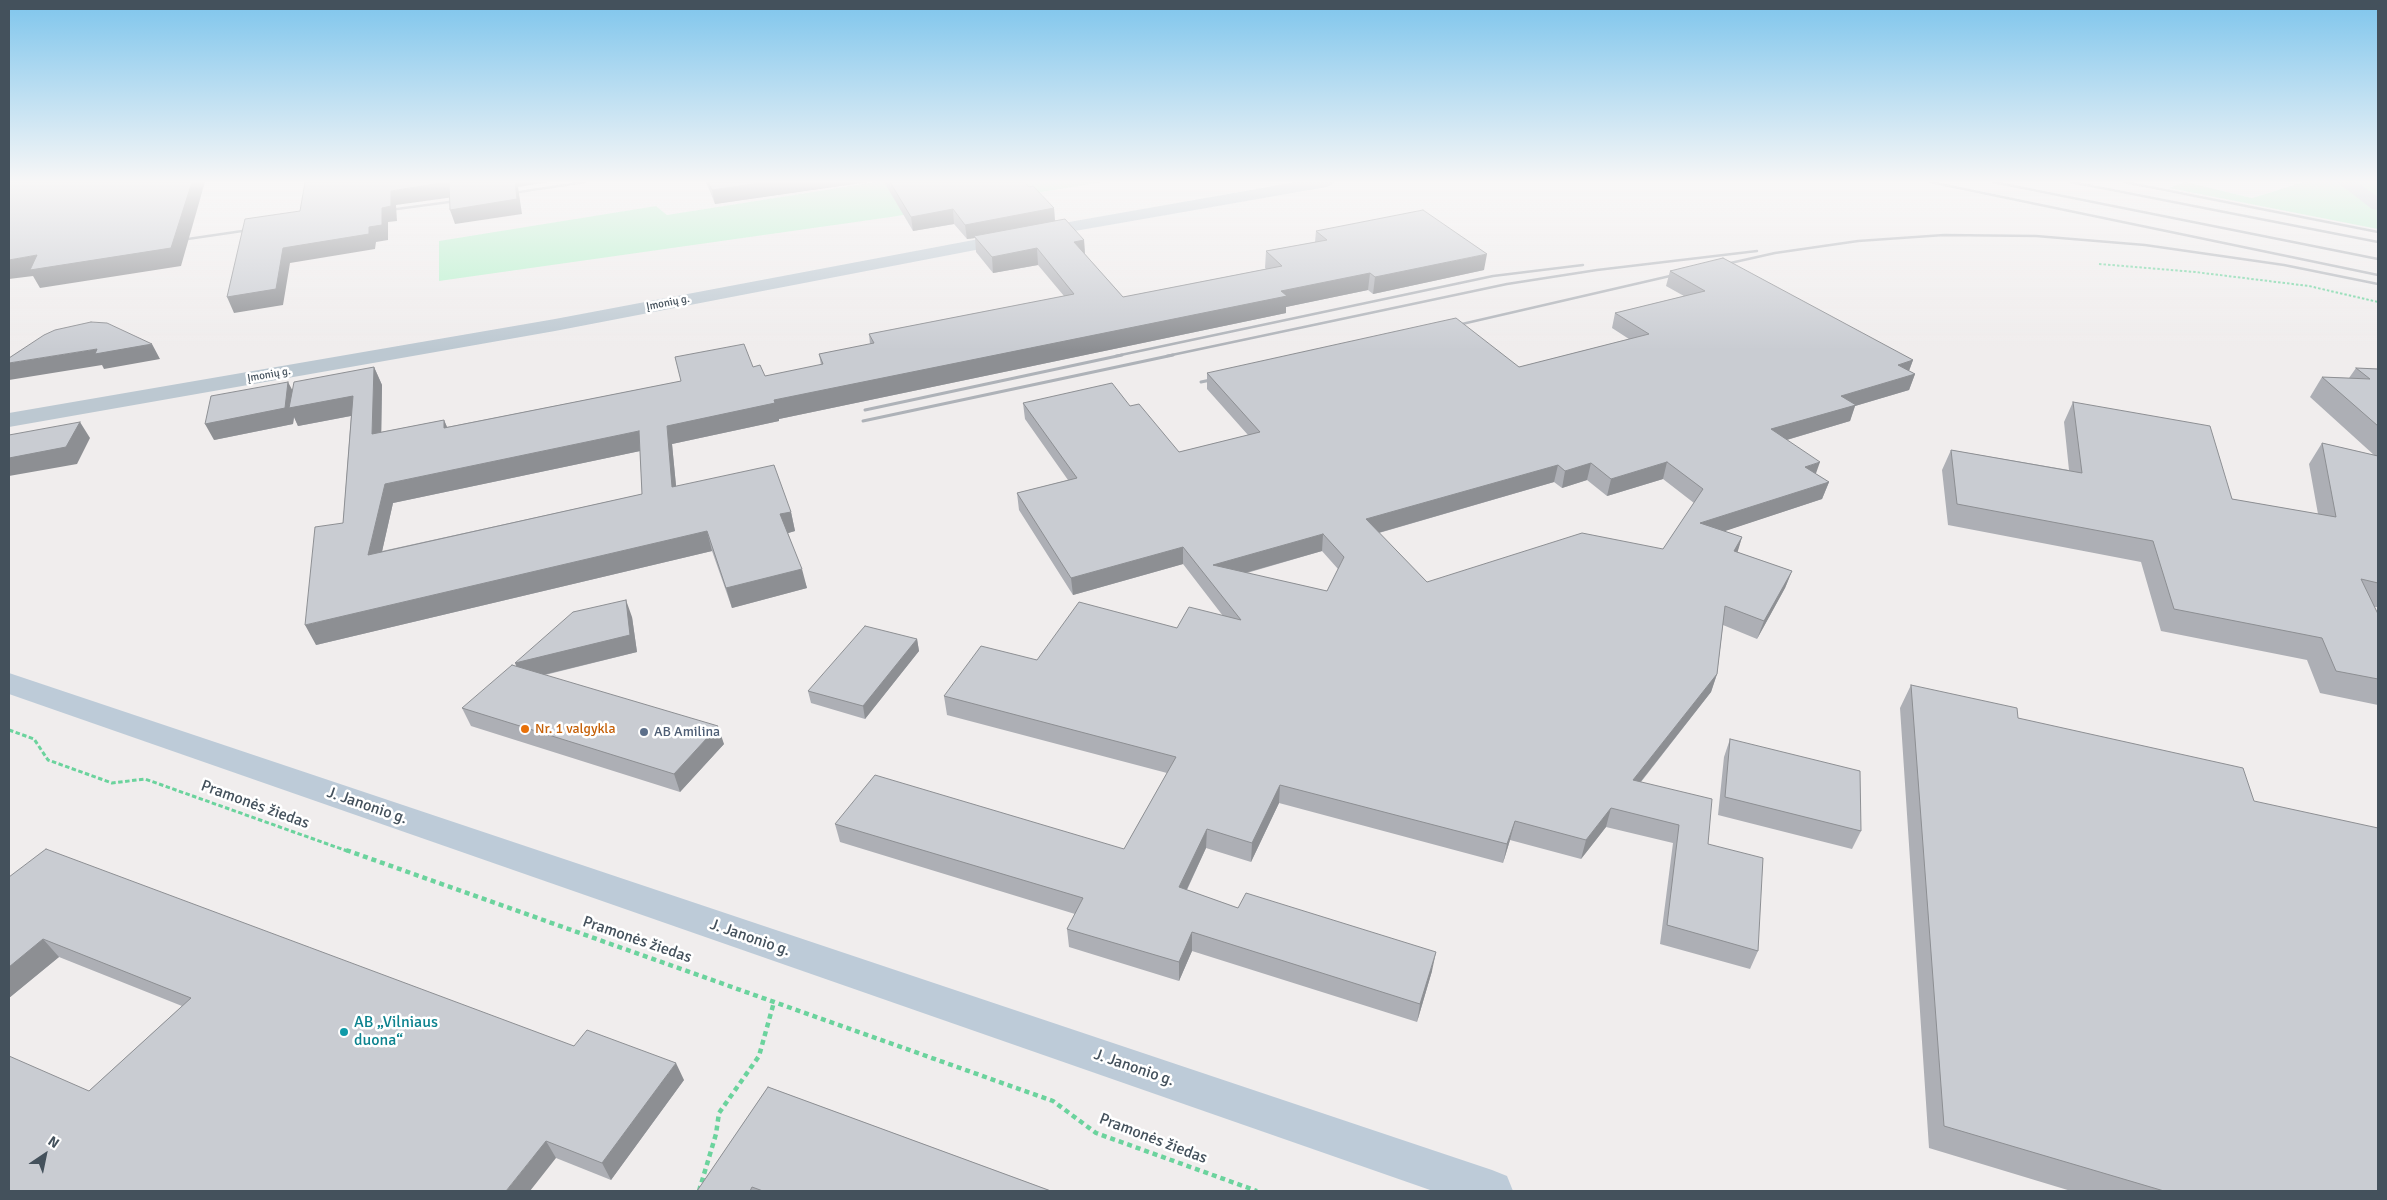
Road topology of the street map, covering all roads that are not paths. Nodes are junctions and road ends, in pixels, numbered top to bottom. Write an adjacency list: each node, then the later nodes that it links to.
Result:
1 (1013, 238): 2 (street, Įmonių g.)
2 (9, 420)
3 (9, 683): 4 (main road, J. Janonio g.)
4 (1492, 1191)

